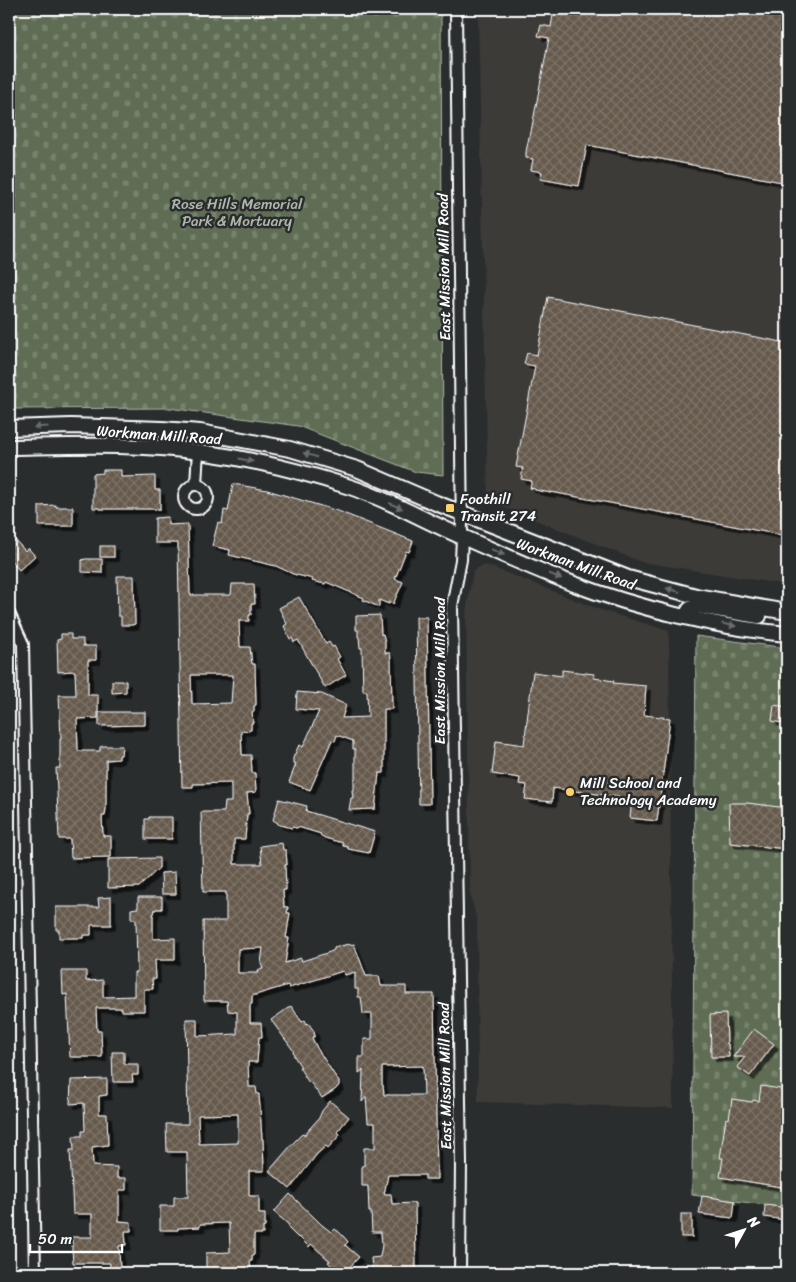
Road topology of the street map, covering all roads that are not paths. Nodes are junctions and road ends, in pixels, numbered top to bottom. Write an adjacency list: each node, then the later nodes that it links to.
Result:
1 (456, 9): 8 (street, East Mission Mill Road)
2 (9, 428): 3 (main road, Workman Mill Road, one-way to 2)
3 (200, 432): 4 (main road); 8 (main road, Workman Mill Road, one-way to 3)
4 (86, 446): 5 (main road, Workman Mill Road); 6 (main road, Workman Mill Road)
5 (9, 447)
6 (198, 452): 7 (street); 9 (main road, Workman Mill Road, one-way to 9)
7 (196, 479)
8 (462, 513): 9 (street, East Mission Mill Road); 11 (main road, Workman Mill Road, one-way to 8)
9 (462, 537): 12 (main road, Workman Mill Road, one-way to 12); 15 (street, East Mission Mill Road)
10 (9, 613): 14 (street)
11 (787, 614): 12 (main road)
12 (685, 617): 13 (main road, Workman Mill Road, one-way to 13)
13 (787, 634)
14 (35, 1273)
15 (460, 1273)

